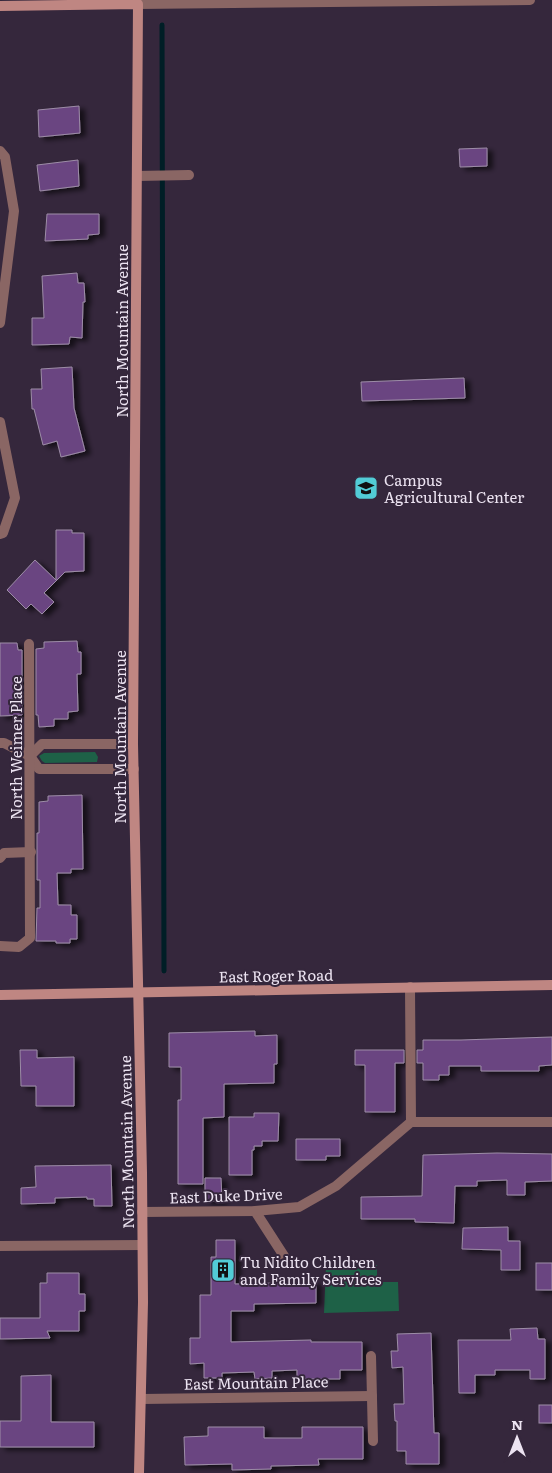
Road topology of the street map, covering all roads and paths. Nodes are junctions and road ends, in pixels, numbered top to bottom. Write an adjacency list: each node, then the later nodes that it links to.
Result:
1 (517, 0): 2 (street); 4 (street)
2 (530, 0)
3 (335, 1): 4 (street); 5 (street)
4 (426, 1)
5 (138, 2): 6 (street); 9 (street, North Mountain Avenue)
6 (0, 6)
7 (0, 151): 10 (street)
8 (189, 175): 9 (street)
9 (137, 176): 15 (street, North Mountain Avenue)
10 (0, 323)
11 (0, 422): 12 (street)
12 (0, 534)
13 (30, 644): 16 (street, North Weimer Place)
14 (0, 742): 16 (street)
15 (133, 744): 16 (street); 17 (street, North Mountain Avenue)
16 (30, 756): 17 (street); 18 (street, North Weimer Place)
17 (134, 769): 24 (street, North Mountain Avenue)
18 (31, 852): 19 (street); 20 (street, North Weimer Place)
19 (0, 858)
20 (0, 946)
21 (552, 985): 22 (street, East Roger Road)
22 (410, 987): 24 (street, East Roger Road); 25 (street)
23 (0, 994): 24 (street, East Roger Road)
24 (138, 994): 28 (street, North Mountain Avenue)
25 (411, 1122): 26 (street); 27 (street, East Duke Drive)
26 (552, 1122)
27 (254, 1211): 28 (street, East Duke Drive); 31 (street)
28 (142, 1212): 29 (street, North Mountain Avenue)
29 (142, 1245): 30 (street); 34 (street, North Mountain Avenue)
30 (0, 1246)
31 (284, 1256)
32 (371, 1356): 33 (street)
33 (372, 1396): 34 (street, East Mountain Place); 35 (street)
34 (142, 1399): 36 (street, North Mountain Avenue)
35 (373, 1442)
36 (139, 1473)

